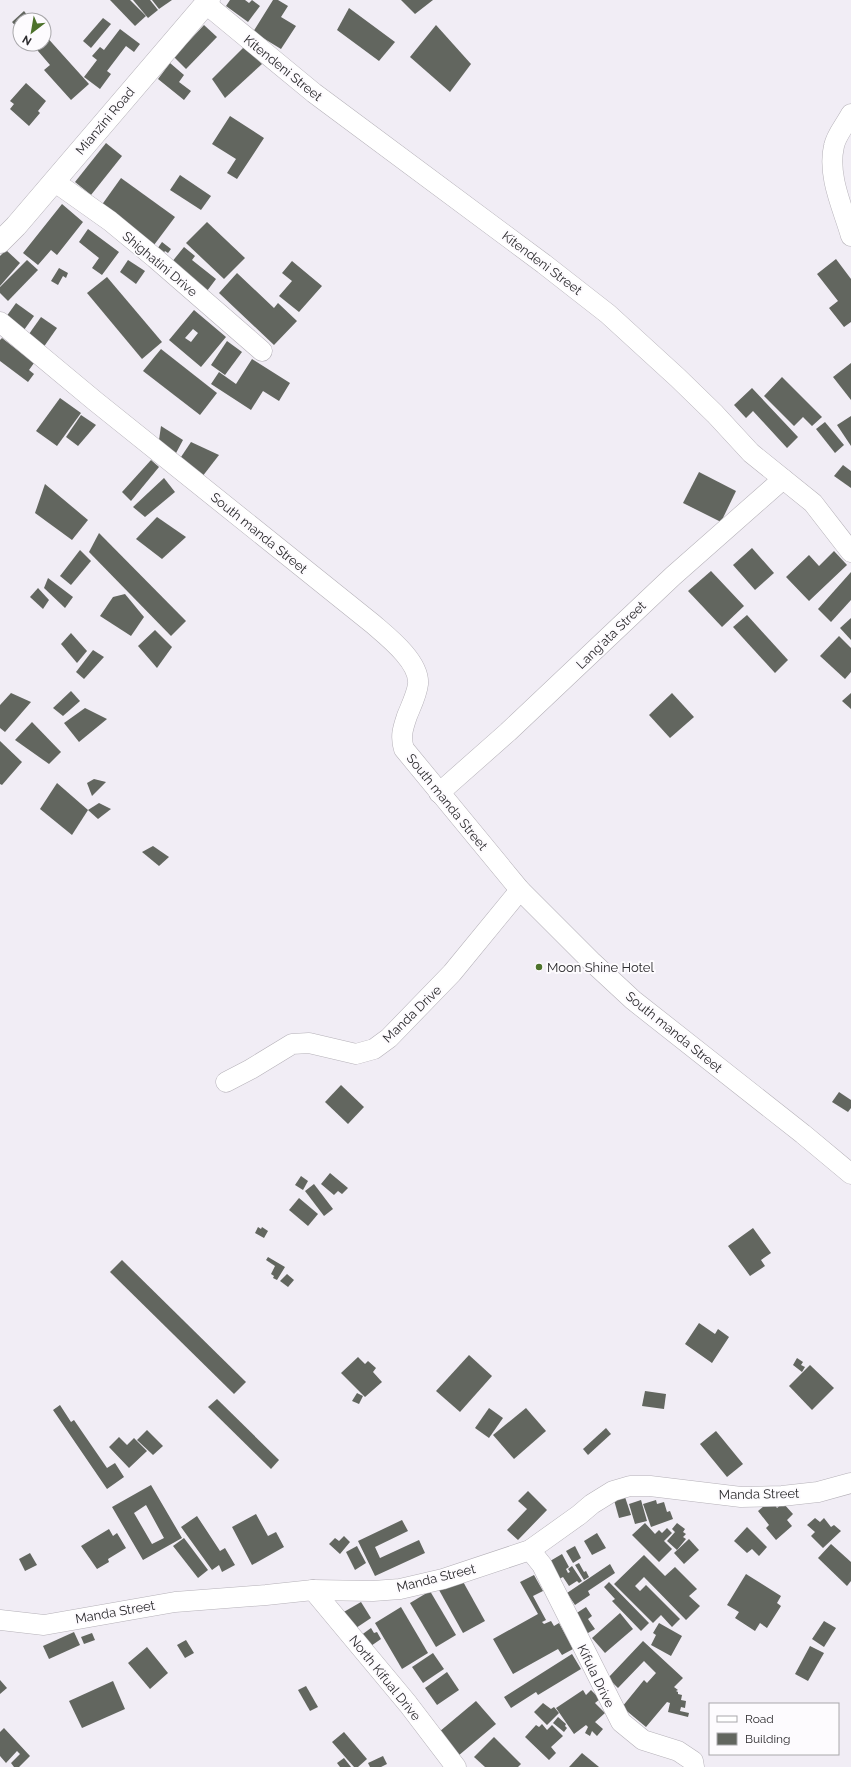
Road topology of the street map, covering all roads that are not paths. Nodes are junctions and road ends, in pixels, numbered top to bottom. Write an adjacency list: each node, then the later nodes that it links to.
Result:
1 (207, 2): 3 (street, Mianzini Road); 8 (street, Kitendeni Street)
2 (851, 114): 4 (street)
3 (55, 182): 5 (street, Mianzini Road); 7 (street, Shighatini Drive)
4 (851, 236)
5 (0, 242)
6 (0, 322): 10 (street, South manda Street)
7 (262, 351)
8 (784, 479): 9 (street, Kitendeni Street); 10 (street, Lang'ata Street)
9 (851, 552)
10 (439, 793): 11 (street, South manda Street)
11 (520, 890): 12 (street, Manda Drive); 13 (street, South manda Street)
12 (226, 1082)
13 (851, 1174)
14 (851, 1483): 15 (street, Manda Street)
15 (530, 1550): 16 (street, Manda Street); 19 (street, Kifula Drive)
16 (313, 1590): 17 (street, Manda Street); 18 (street, North Kifual Drive)
17 (0, 1620)
18 (456, 1767)
19 (694, 1767)

